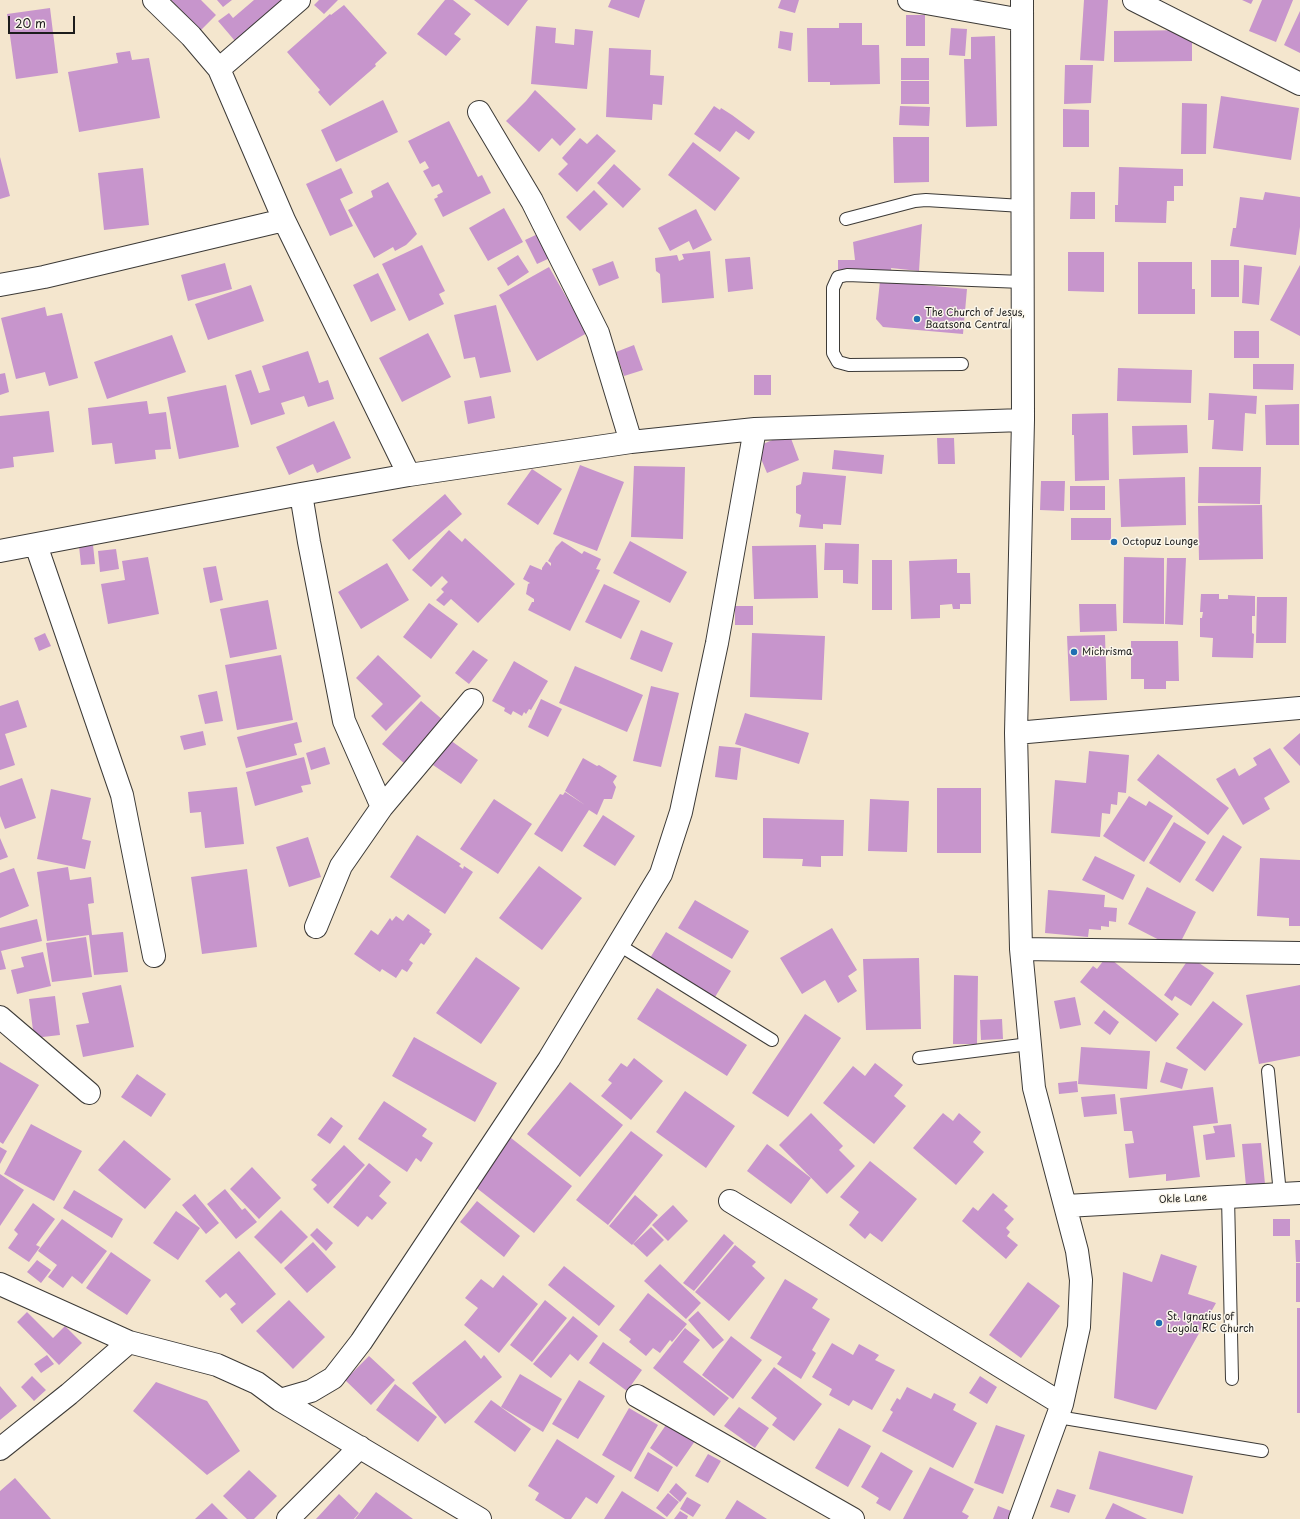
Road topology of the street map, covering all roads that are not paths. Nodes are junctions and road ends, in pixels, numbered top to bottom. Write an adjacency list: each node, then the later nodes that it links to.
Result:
1 (154, 0): 6 (street)
2 (298, 0): 6 (street)
3 (909, 0): 5 (street)
4 (1134, 0): 7 (street)
5 (1022, 10): 9 (street)
6 (219, 69): 11 (street)
7 (1300, 84)
8 (479, 112): 17 (street)
9 (1022, 206): 10 (lane); 12 (street)
10 (846, 219)
11 (284, 220): 13 (street); 18 (street)
12 (1022, 282): 14 (lane); 15 (street)
13 (0, 285)
14 (962, 364)
15 (1023, 420): 16 (street); 24 (street)
16 (755, 429): 17 (street); 27 (street)
17 (631, 442): 18 (street)
18 (409, 475): 19 (street)
19 (301, 494): 20 (street); 25 (street)
20 (36, 545): 21 (street); 30 (street)
21 (0, 550)
22 (472, 700): 25 (street)
23 (1300, 708): 24 (street)
24 (1016, 733): 28 (street)
25 (382, 807): 26 (street)
26 (316, 927)
27 (619, 945): 32 (lane); 45 (street)
28 (1021, 949): 29 (street); 33 (street)
29 (1300, 953)
30 (154, 956)
31 (0, 1017): 36 (street)
32 (772, 1040)
33 (1029, 1044): 34 (lane); 40 (street)
34 (919, 1058)
35 (1268, 1070): 37 (lane)
36 (89, 1093)
37 (1290, 1193): 38 (street, Okle Lane)
38 (1228, 1197): 40 (street, Okle Lane); 43 (lane)
39 (730, 1200): 46 (street)
40 (1066, 1206): 46 (street)
41 (0, 1284): 42 (street)
42 (129, 1342): 45 (street); 48 (street)
43 (1232, 1379)
44 (637, 1396): 52 (street)
45 (280, 1400): 47 (street)
46 (1060, 1410): 49 (lane); 53 (street)
47 (360, 1447): 50 (street); 51 (street)
48 (0, 1449)
49 (1262, 1451)
50 (288, 1519)
51 (480, 1519)
52 (853, 1519)
53 (1020, 1519)

